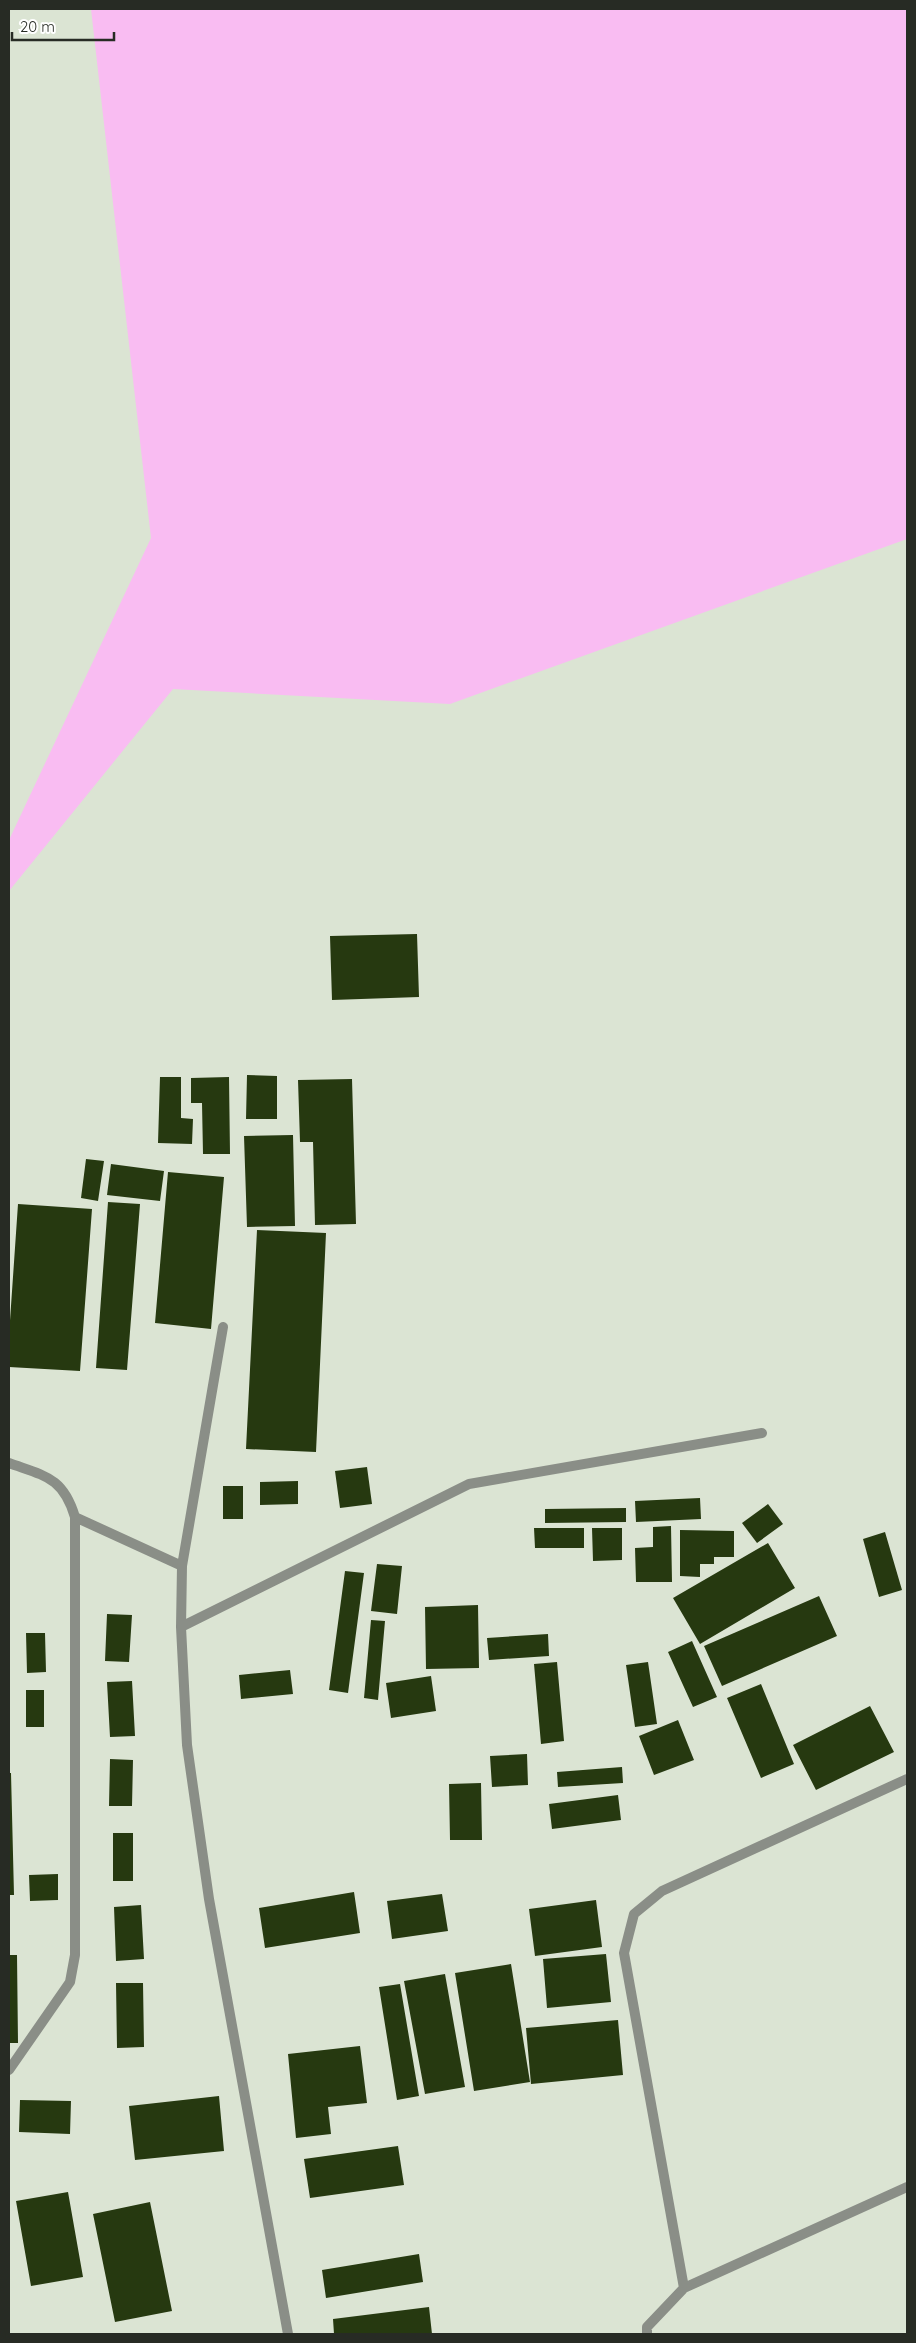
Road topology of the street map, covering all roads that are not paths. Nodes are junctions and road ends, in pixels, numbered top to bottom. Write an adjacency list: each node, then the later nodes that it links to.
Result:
1 (223, 1328): 5 (street)
2 (762, 1433): 6 (street)
3 (9, 1463): 4 (street)
4 (75, 1517): 5 (street); 8 (street)
5 (182, 1566): 6 (street)
6 (181, 1627): 11 (street)
7 (907, 1779): 10 (street)
8 (9, 2070)
9 (907, 2187): 10 (street)
10 (684, 2288): 12 (street)
11 (288, 2334)
12 (647, 2334)

